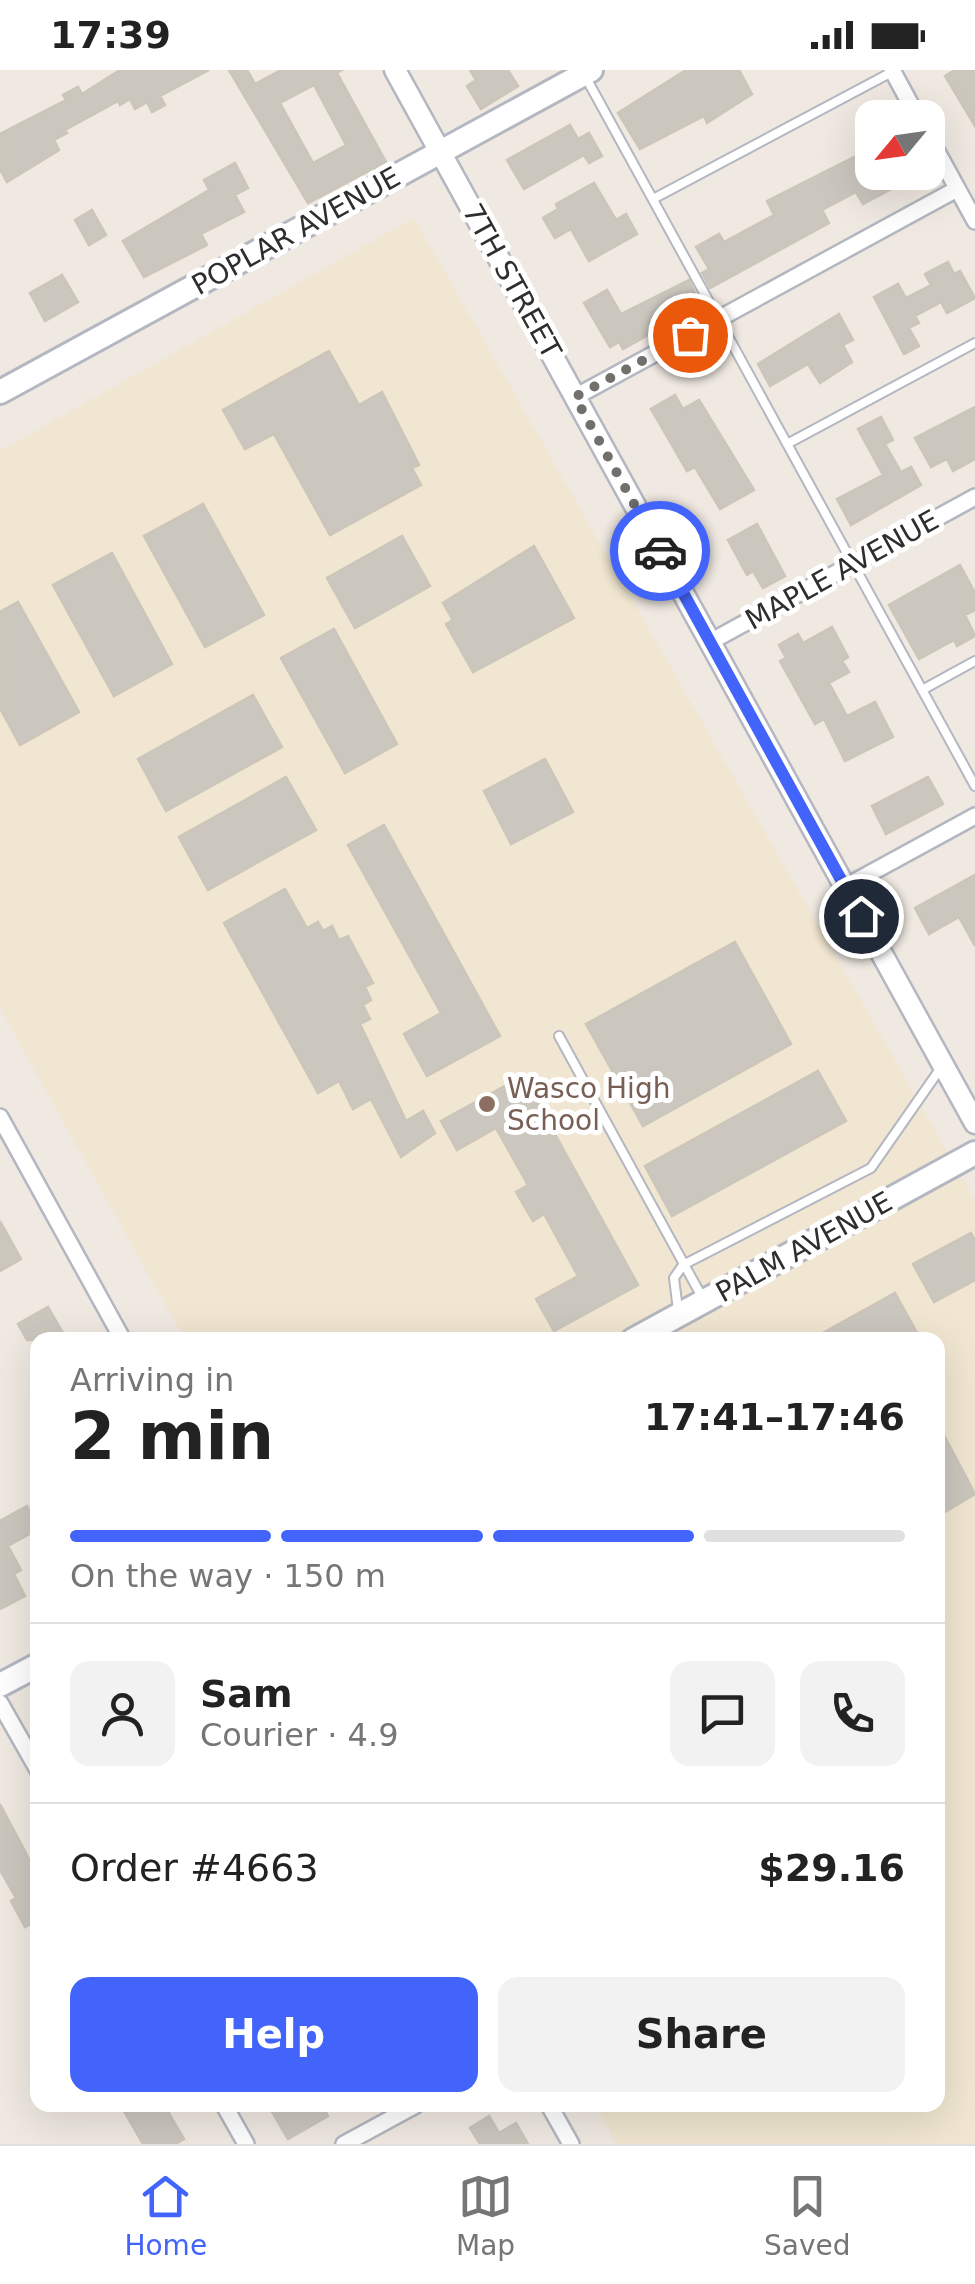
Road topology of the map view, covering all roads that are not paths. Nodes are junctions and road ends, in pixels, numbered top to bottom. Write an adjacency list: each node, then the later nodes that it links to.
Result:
1 (395, 70): 5 (street, 7TH STREET)
2 (586, 71): 5 (main road, POPLAR AVENUE); 8 (lane)
3 (892, 71): 4 (street); 8 (lane)
4 (908, 100)
5 (440, 152): 12 (main road, POPLAR AVENUE); 13 (street, 7TH STREET)
6 (945, 167): 7 (street)
7 (957, 189): 9 (street); 10 (street)
8 (653, 199): 10 (lane)
9 (975, 221)
10 (718, 319): 13 (street); 14 (lane)
11 (975, 343): 14 (lane)
12 (0, 392)
13 (575, 397): 17 (street, 7TH STREET)
14 (786, 444): 16 (lane)
15 (975, 497): 16 (street, MAPLE AVENUE)
16 (852, 564): 17 (street, MAPLE AVENUE); 19 (lane)
17 (710, 642): 22 (street, 7TH STREET)
18 (975, 661): 19 (lane)
19 (922, 690): 20 (lane)
20 (975, 786)
21 (975, 816): 22 (street)
22 (844, 886): 24 (street, 7TH STREET)
23 (559, 1036): 28 (lane)
24 (943, 1065): 26 (street, 7TH STREET); 28 (lane)
25 (0, 1117): 31 (street)
26 (975, 1123)
27 (975, 1154): 29 (main road, PALM AVENUE)
28 (684, 1265): 29 (lane); 30 (lane)
29 (704, 1301): 30 (main road, PALM AVENUE)
30 (679, 1315): 32 (main road, PALM AVENUE)
31 (118, 1332)
32 (648, 1332)
33 (30, 1669): 34 (main road)
34 (0, 1685)
35 (0, 1703): 36 (street)
36 (30, 1756)
37 (228, 2112): 40 (street)
38 (403, 2112): 41 (street)
39 (553, 2112): 42 (street)
40 (246, 2144)
41 (344, 2144)
42 (570, 2144)

